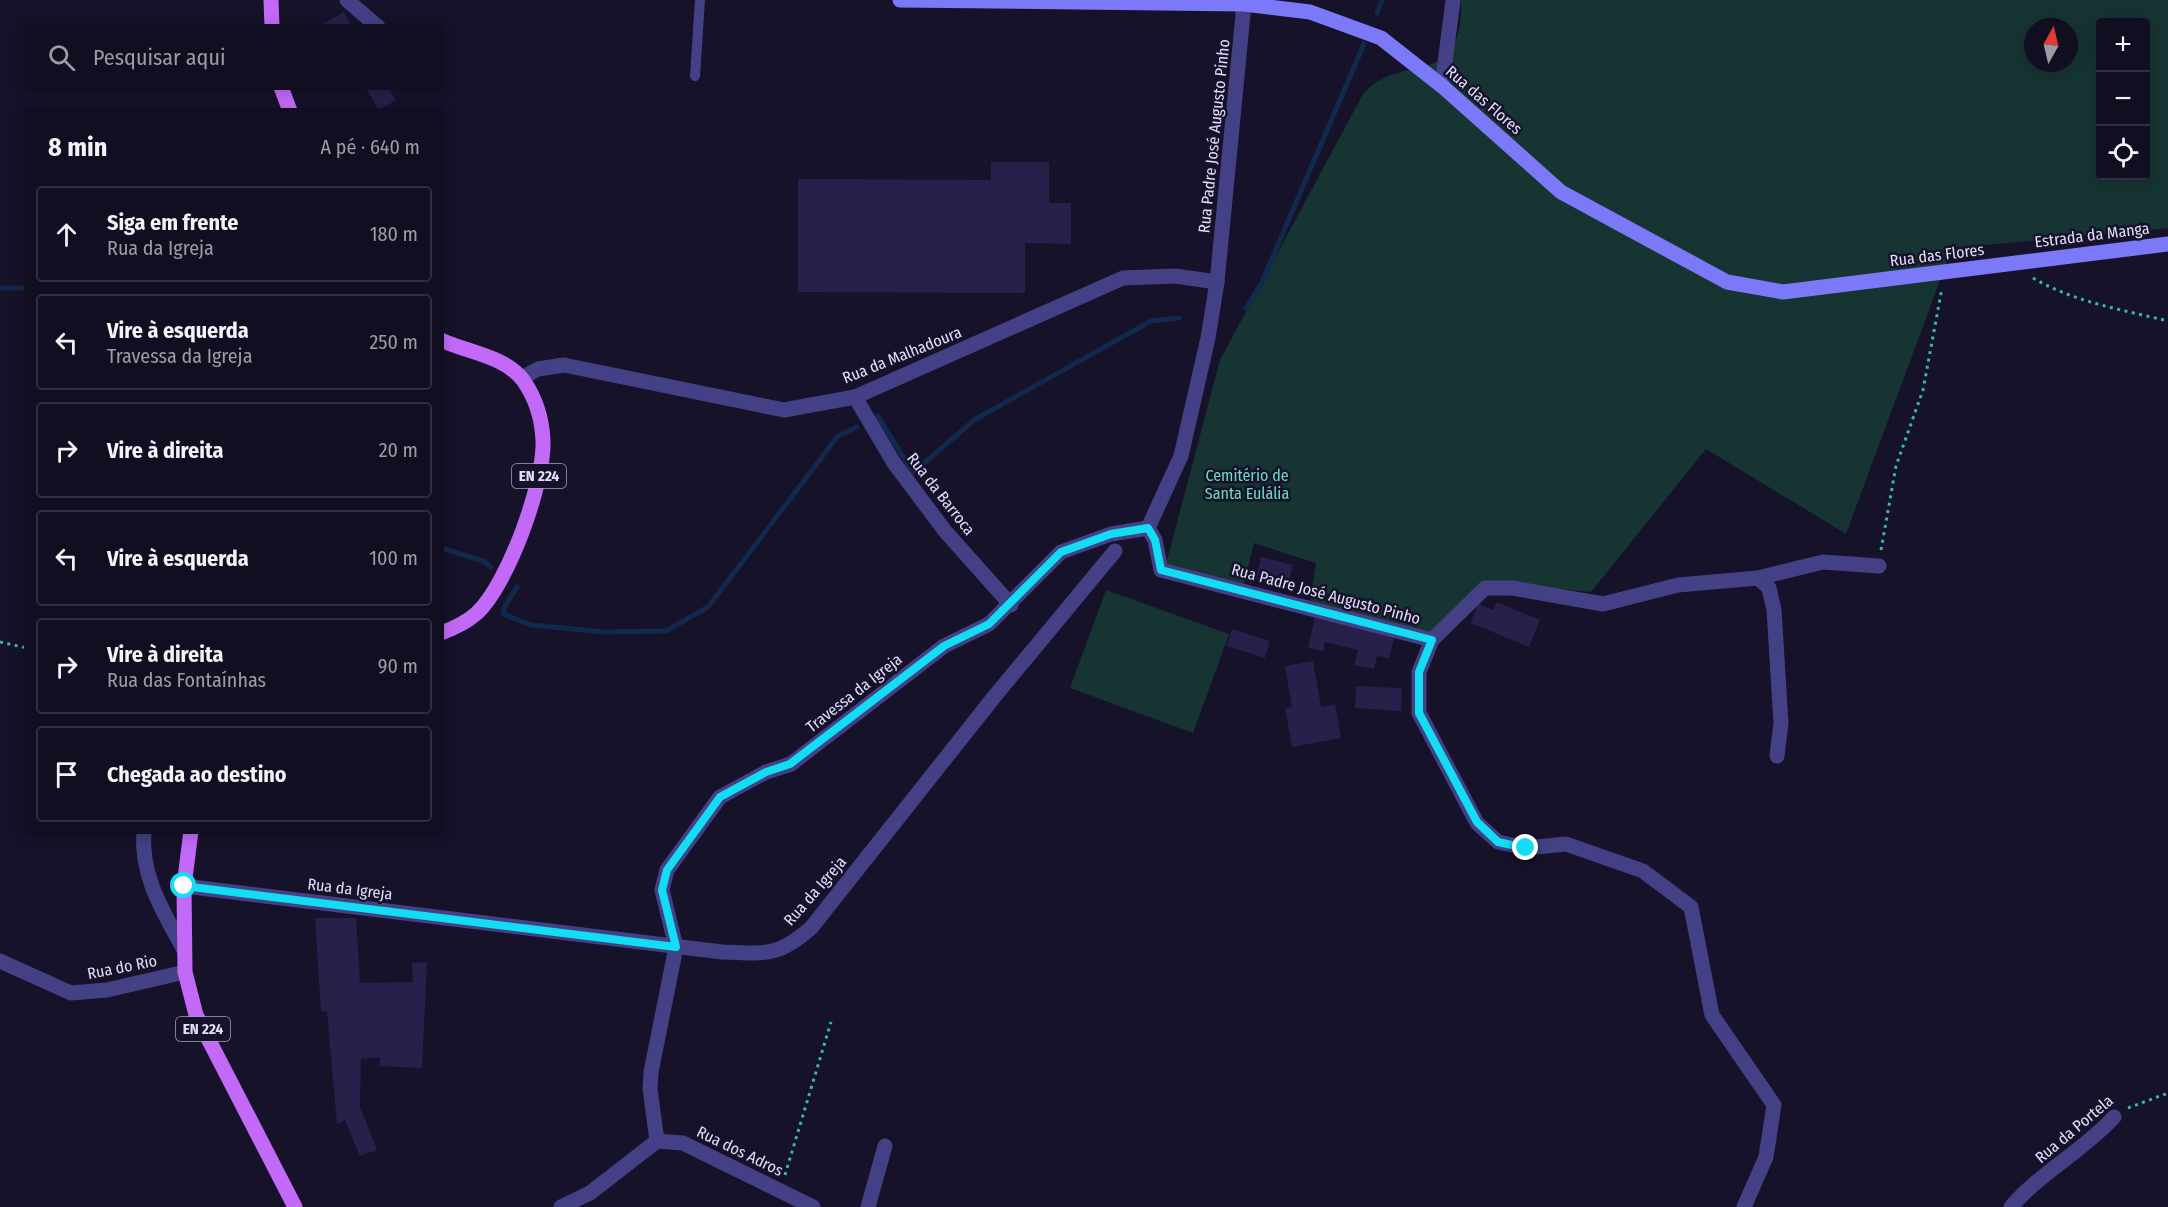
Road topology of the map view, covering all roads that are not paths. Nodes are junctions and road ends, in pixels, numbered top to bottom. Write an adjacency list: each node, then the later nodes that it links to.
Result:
1 (271, 0): 7 (main road)
2 (347, 0): 8 (street)
3 (700, 0): 9 (lane)
4 (900, 0): 6 (street, Rua das Flores)
5 (1453, 0): 10 (street)
6 (1244, 4): 10 (street, Rua das Flores); 15 (street, Rua Padre José Augusto Pinho)
7 (272, 24)
8 (375, 24)
9 (695, 76)
10 (1442, 86): 14 (street, Rua das Flores)
11 (282, 90): 12 (main road)
12 (289, 108)
13 (2168, 243): 14 (street, Estrada da Manga)
14 (2021, 262)
15 (1217, 282): 18 (street, Rua da Malhadoura); 19 (street, Rua Padre José Augusto Pinho)
16 (444, 341): 17 (main road, EN 224)
17 (522, 378): 18 (street, Rua da Malhadoura); 24 (main road, EN 224)
18 (855, 397): 23 (street, Rua da Barroca)
19 (1148, 528): 23 (street, Travessa da Igreja); 25 (street, Rua Padre José Augusto Pinho)
20 (1114, 551): 30 (street, Rua da Igreja)
21 (1879, 566): 22 (street, Rua Padre José Augusto Pinho)
22 (1758, 578): 25 (street, Rua Padre José Augusto Pinho); 26 (street)
23 (1011, 605): 30 (street, Travessa da Igreja)
24 (444, 631)
25 (1432, 640): 41 (street)
26 (1777, 756)
27 (144, 834): 31 (street)
28 (191, 834): 29 (main road, EN 224)
29 (184, 886): 30 (street, Rua da Igreja); 31 (main road, EN 224)
30 (676, 947): 35 (street)
31 (184, 950): 33 (main road, EN 224)
32 (0, 961): 33 (street, Rua do Rio)
33 (185, 972): 37 (main road, EN 224)
34 (2114, 1117): 42 (street, Rua da Portela)
35 (657, 1141): 38 (street); 39 (street, Rua dos Adros)
36 (885, 1146): 40 (street)
37 (295, 1207)
38 (561, 1207)
39 (813, 1207)
40 (868, 1207)
41 (1744, 1207)
42 (2011, 1207)

